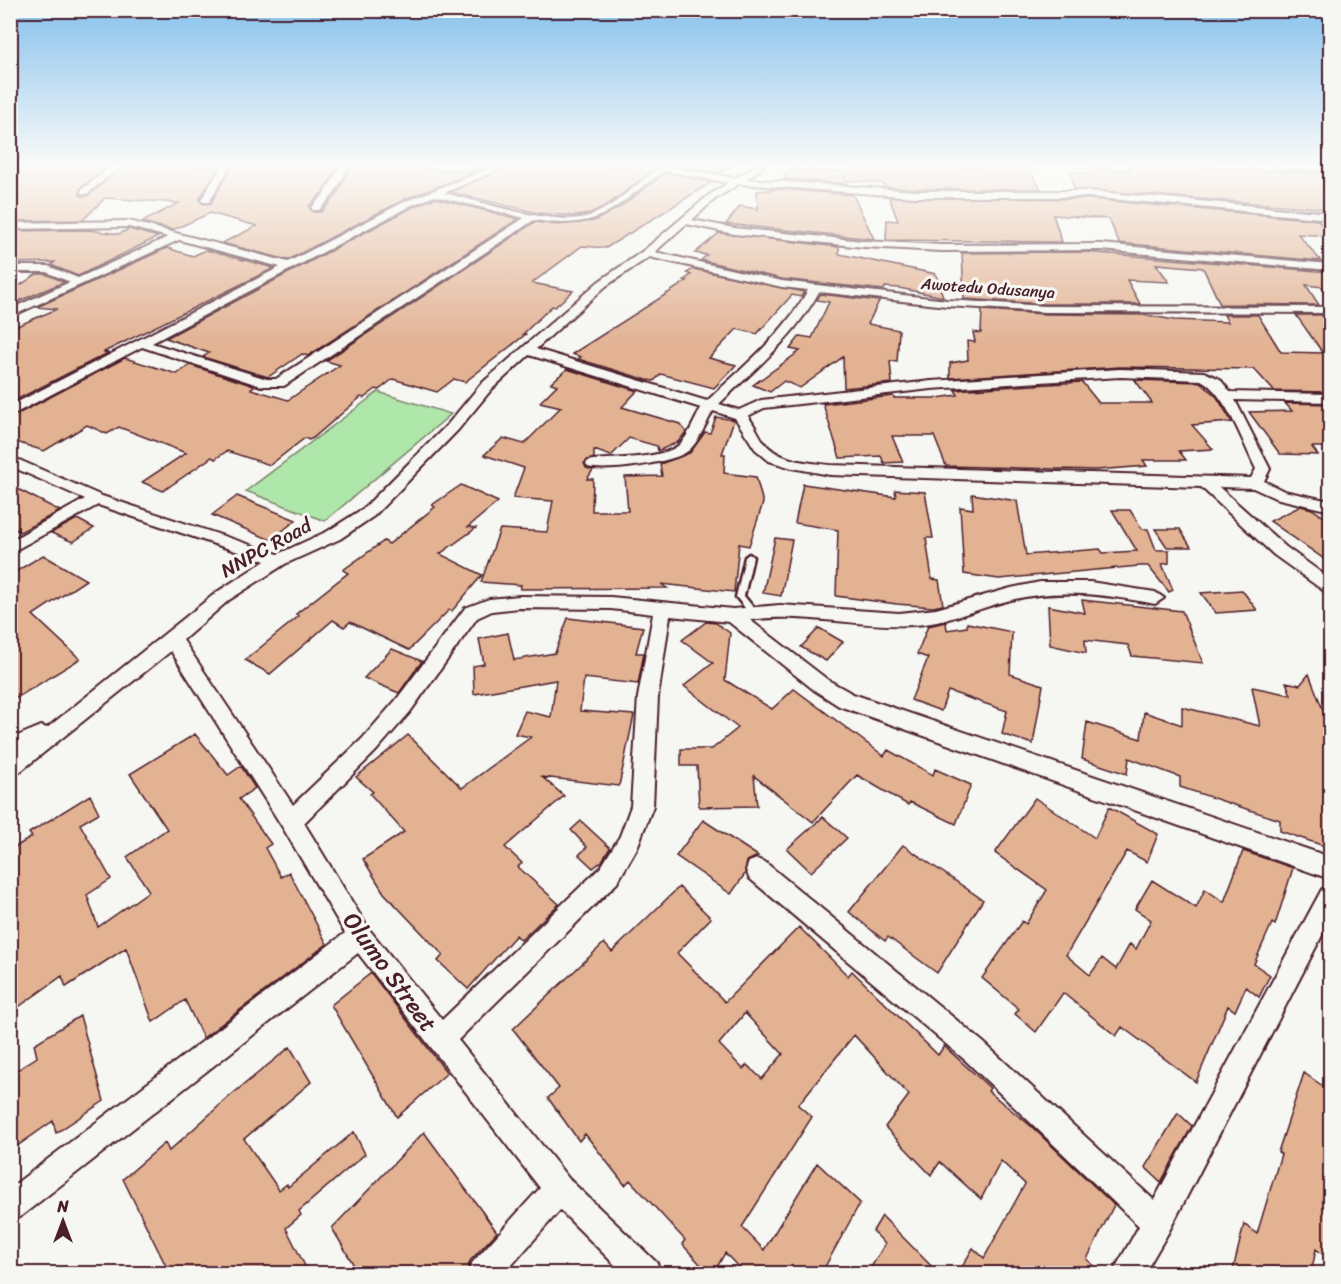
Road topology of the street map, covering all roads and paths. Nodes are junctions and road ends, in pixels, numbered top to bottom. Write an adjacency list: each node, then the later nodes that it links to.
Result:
1 (136, 226): 6 (street)
2 (364, 226): 8 (street)
3 (518, 226): 15 (street)
4 (678, 226): 7 (street, NNPC Road)
5 (709, 226): 9 (street)
6 (177, 237): 8 (street); 11 (street)
7 (647, 253): 12 (street, Awotedu Odusanya); 16 (street, NNPC Road)
8 (286, 266): 15 (street)
9 (1330, 267)
10 (10, 268): 11 (street)
11 (80, 283): 14 (street)
12 (815, 288): 13 (street, Awotedu Odusanya); 19 (street)
13 (1330, 310)
14 (10, 314)
15 (141, 342): 20 (street)
16 (529, 351): 19 (street); 30 (street, NNPC Road)
17 (1226, 396): 18 (street); 21 (street); 25 (street)
18 (1330, 399)
19 (709, 405): 21 (street); 23 (street)
20 (10, 412)
21 (740, 415): 24 (street)
22 (10, 460): 26 (street)
23 (594, 464)
24 (1205, 482): 25 (street); 31 (street)
25 (1256, 483): 27 (street)
26 (97, 499): 28 (street); 30 (street)
27 (1330, 506)
28 (10, 548)
29 (749, 557): 34 (lane)
30 (279, 560): 36 (street, NNPC Road)
31 (1330, 587)
32 (1155, 598): 34 (street)
33 (662, 610): 35 (street); 40 (street); 45 (street)
34 (753, 612): 35 (street)
35 (733, 616): 41 (street)
36 (173, 639): 37 (street, NNPC Road); 40 (street, Olumo Street)
37 (75, 716): 38 (street); 39 (street, NNPC Road)
38 (10, 749)
39 (10, 768)
40 (291, 821): 44 (street, Olumo Street)
41 (1330, 868)
42 (757, 870): 48 (street)
43 (1330, 897): 48 (street)
44 (360, 936): 45 (street, Olumo Street); 47 (street)
45 (440, 1040): 46 (street, Olumo Street)
46 (560, 1189): 49 (street, Olumo Street); 50 (street)
47 (10, 1207)
48 (1158, 1223): 51 (street)
49 (644, 1272)
50 (483, 1274)
51 (1127, 1274)

